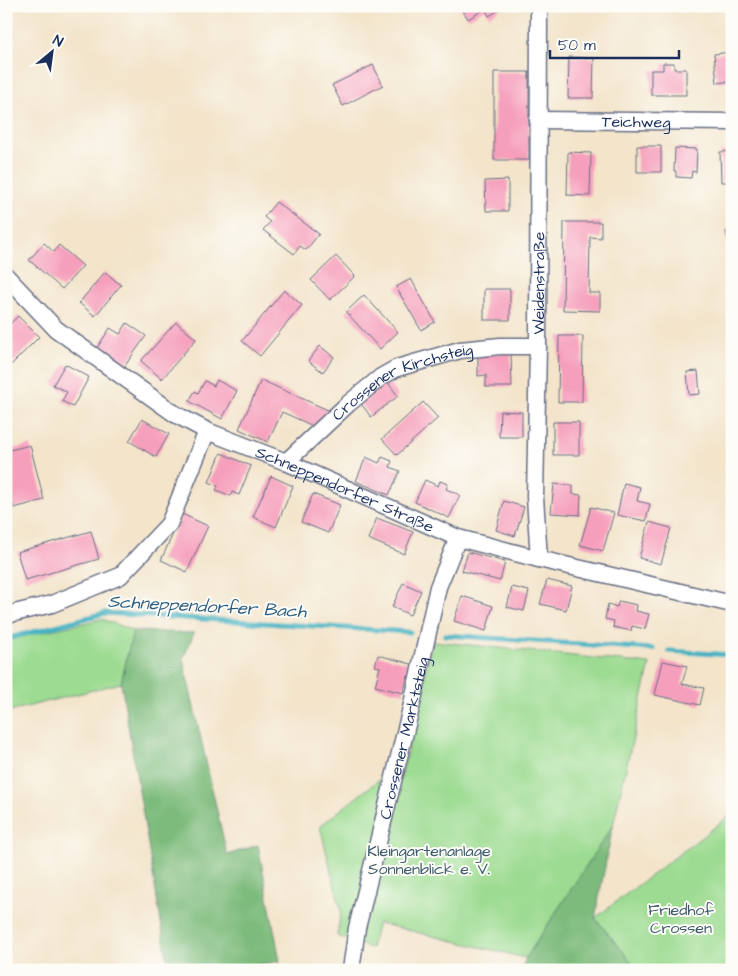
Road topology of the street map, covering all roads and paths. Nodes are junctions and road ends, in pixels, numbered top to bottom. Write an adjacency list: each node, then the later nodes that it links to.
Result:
1 (540, 6): 2 (street, Weidenstraße)
2 (538, 120): 3 (street, Teichweg); 5 (street, Weidenstraße)
3 (732, 122)
4 (6, 276): 6 (street, Schneppendorfer Straße)
5 (538, 346): 7 (street, Crossener Kirchsteig); 9 (street, Weidenstraße)
6 (207, 431): 7 (street, Schneppendorfer Straße); 11 (street)
7 (286, 462): 8 (street, Schneppendorfer Straße)
8 (458, 538): 9 (street, Schneppendorfer Straße); 12 (street, Crossener Marktsteig)
9 (539, 559): 10 (street, Schneppendorfer Straße)
10 (732, 604)
11 (6, 615)
12 (351, 970)

